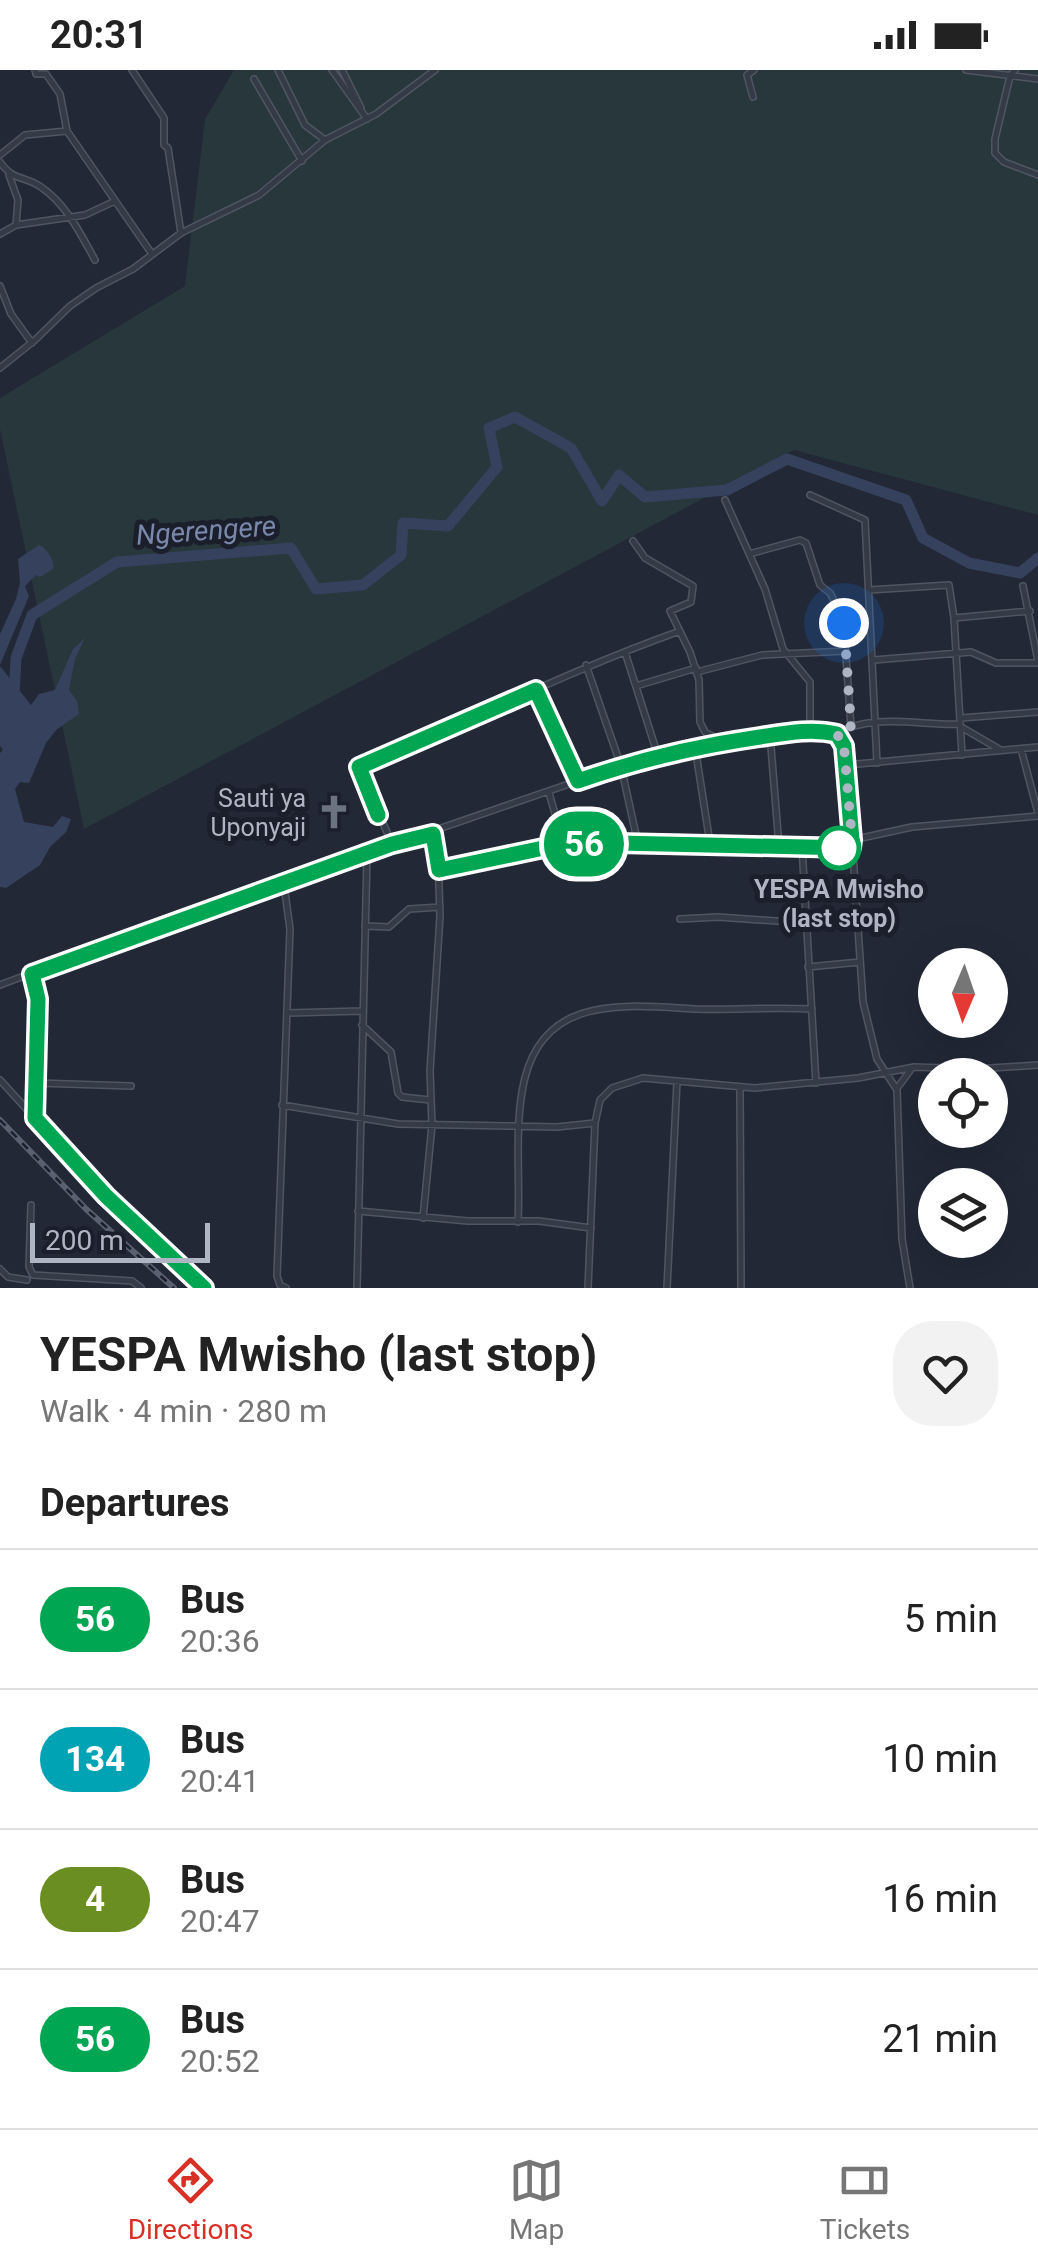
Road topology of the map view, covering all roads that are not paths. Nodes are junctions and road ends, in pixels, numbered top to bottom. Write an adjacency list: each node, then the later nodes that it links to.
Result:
1 (35, 70): 14 (street)
2 (132, 70): 23 (street)
3 (278, 70): 15 (street)
4 (332, 70): 13 (street)
5 (342, 70): 13 (street)
6 (435, 70): 13 (street)
7 (754, 70): 12 (street)
8 (966, 70): 9 (street)
9 (1013, 73): 10 (street); 19 (street)
10 (1038, 78)
11 (254, 79): 17 (street)
12 (753, 97)
13 (367, 119): 15 (street)
14 (67, 130): 16 (street); 20 (street)
15 (325, 140): 17 (street)
16 (0, 158): 18 (street)
17 (302, 160): 23 (street)
18 (9, 175): 21 (street); 22 (street)
19 (1038, 175)
20 (114, 201): 21 (street); 25 (street)
21 (70, 217): 22 (street); 26 (street)
22 (16, 225): 24 (street)
23 (180, 233): 25 (street)
24 (0, 234)
25 (152, 254): 28 (street)
26 (96, 260)
27 (0, 286): 28 (street)
28 (32, 343): 29 (street)
29 (0, 368)
30 (810, 495): 35 (street)
31 (724, 500): 33 (street)
32 (633, 541): 38 (street)
33 (750, 554): 39 (street); 41 (street)
34 (1024, 586): 36 (street)
35 (869, 590): 37 (street); 43 (street)
36 (1030, 611): 37 (street); 44 (street)
37 (954, 618): 42 (street)
38 (680, 632): 40 (street); 46 (street)
39 (846, 651): 41 (street); 52 (street)
40 (625, 652): 45 (street); 47 (street)
41 (786, 652): 46 (street); 53 (street)
42 (955, 652): 43 (street); 44 (street); 51 (street)
43 (874, 660): 50 (street)
44 (1038, 662)
45 (586, 665): 48 (street); 65 (street)
46 (696, 670): 47 (street); 56 (street)
47 (636, 686): 62 (street)
48 (536, 690): 66 (street); 73 (street)
49 (1038, 712): 51 (street)
50 (876, 722): 51 (street); 52 (street); 63 (street)
51 (960, 723): 60 (street); 61 (street)
52 (851, 726): 54 (street)
53 (810, 731): 54 (street); 55 (street)
54 (837, 734): 64 (street)
55 (770, 735): 56 (street); 75 (street)
56 (721, 741): 57 (street)
57 (695, 747): 62 (street); 72 (street)
58 (1038, 747): 59 (street)
59 (1021, 749): 60 (street); 68 (street)
60 (1002, 750): 61 (street)
61 (962, 754): 63 (street)
62 (658, 756): 65 (street)
63 (877, 763): 64 (street)
64 (846, 765): 70 (street)
65 (622, 766): 66 (street); 74 (street)
66 (578, 781): 67 (street)
67 (549, 793): 69 (street); 71 (street)
68 (1038, 814): 70 (street)
69 (433, 834): 73 (street); 79 (street)
70 (852, 840): 77 (street)
71 (572, 842): 74 (street); 79 (street)
72 (710, 843): 74 (street); 75 (street)
73 (392, 844): 78 (street)
74 (638, 845)
75 (779, 846): 76 (street)
76 (802, 846): 77 (street); 83 (street)
77 (851, 848): 85 (street)
78 (367, 854): 80 (street); 84 (street)
79 (439, 870): 81 (street)
80 (284, 885): 87 (street); 91 (street)
81 (440, 907): 84 (street); 103 (street)
82 (680, 919): 83 (street)
83 (805, 922): 86 (street)
84 (364, 926): 90 (street)
85 (860, 962): 86 (street); 95 (street)
86 (807, 967): 89 (street)
87 (32, 974): 88 (street); 99 (street)
88 (0, 985)
89 (812, 1009): 98 (street); 109 (street)
90 (362, 1011): 91 (street); 92 (street)
91 (288, 1013): 104 (street)
92 (362, 1025): 103 (street); 106 (street)
93 (1038, 1064): 94 (street)
94 (914, 1067): 95 (street); 102 (street)
95 (884, 1073): 98 (street); 102 (street)
96 (0, 1080): 105 (street)
97 (677, 1080): 101 (street); 107 (street); 123 (street)
98 (816, 1082): 101 (street)
99 (37, 1083): 100 (street); 105 (street)
100 (131, 1086)
101 (740, 1088): 124 (street)
102 (897, 1090): 125 (street)
103 (430, 1100): 108 (street)
104 (282, 1105): 106 (street); 120 (street)
105 (35, 1118): 119 (street)
106 (362, 1120): 108 (street); 111 (street)
107 (595, 1122): 109 (street); 114 (street)
108 (432, 1125): 109 (street); 112 (street)
109 (519, 1125): 113 (street)
110 (30, 1206): 116 (street)
111 (358, 1211): 112 (street); 121 (street)
112 (424, 1218): 113 (street)
113 (518, 1222): 114 (street)
114 (590, 1228): 122 (street)
115 (0, 1269): 116 (street)
116 (30, 1277): 117 (street); 118 (street)
117 (24, 1288)
118 (141, 1288)
119 (204, 1288)
120 (286, 1288)
121 (357, 1288)
122 (588, 1288)
123 (666, 1288)
124 (741, 1288)
125 (910, 1288)

